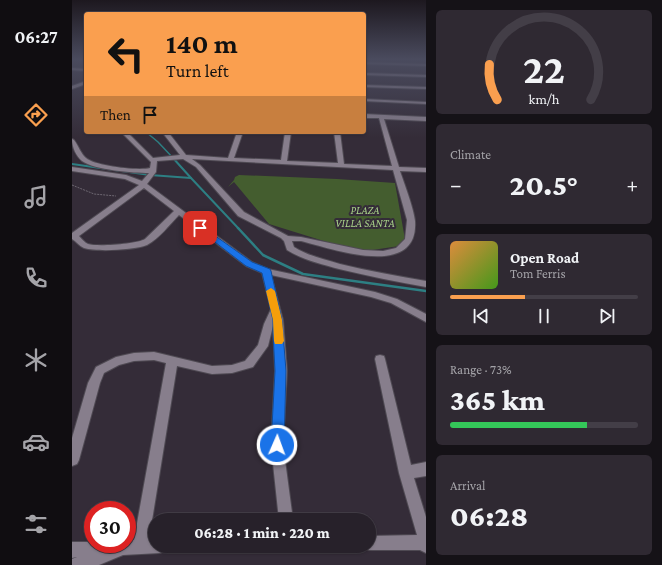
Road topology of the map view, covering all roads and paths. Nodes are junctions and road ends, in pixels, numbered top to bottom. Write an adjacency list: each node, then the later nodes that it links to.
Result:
1 (414, 85): 4 (street)
2 (366, 86): 4 (street)
3 (426, 88): 4 (street)
4 (420, 97): 5 (street); 6 (street)
5 (366, 100)
6 (426, 108)
7 (366, 116): 8 (street)
8 (381, 117): 9 (street); 25 (street)
9 (426, 119)
10 (126, 134): 19 (street)
11 (166, 134): 17 (street)
12 (239, 134): 20 (street)
13 (288, 134): 21 (street)
14 (337, 134): 22 (street)
15 (72, 141): 18 (street)
16 (72, 158): 18 (street)
17 (184, 158): 19 (street); 20 (street); 32 (street)
18 (85, 160): 24 (street)
19 (152, 160): 24 (street)
20 (230, 160): 21 (street)
21 (284, 163): 22 (street)
22 (341, 166): 25 (street)
23 (72, 169): 28 (street)
24 (154, 169): 28 (street)
25 (397, 169): 26 (street); 32 (street)
26 (426, 170)
27 (72, 184): 29 (path)
28 (143, 184): 29 (street); 30 (street)
29 (132, 194): 31 (street)
30 (178, 211): 31 (street); 33 (street)
31 (73, 236)
32 (287, 238): 34 (street)
33 (266, 271): 35 (street); 36 (street)
34 (426, 284)
35 (275, 310): 38 (street); 42 (street)
36 (426, 318)
37 (380, 359): 41 (street)
38 (172, 361): 39 (street); 45 (street)
39 (72, 460)
40 (426, 469): 41 (street)
41 (406, 473): 44 (street)
42 (285, 513)
43 (376, 543): 44 (street)
44 (426, 544)
45 (140, 547): 46 (street); 47 (street); 48 (street)
46 (148, 547)
47 (72, 550)
48 (77, 565)

